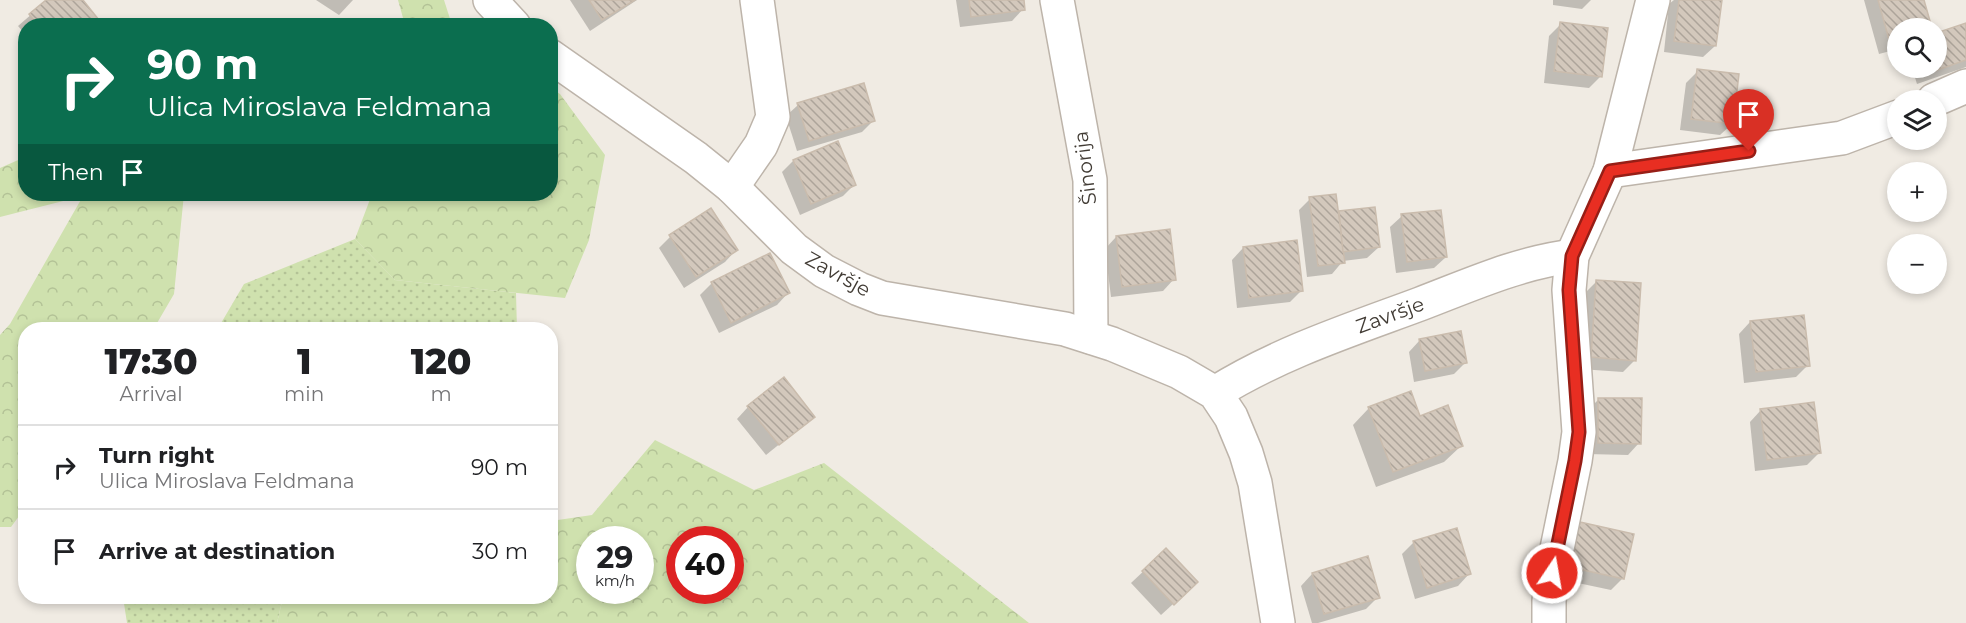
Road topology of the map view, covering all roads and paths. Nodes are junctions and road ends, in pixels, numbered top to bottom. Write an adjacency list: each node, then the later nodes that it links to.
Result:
1 (490, 0): 5 (street)
2 (757, 0): 11 (street)
3 (1057, 0): 13 (street, Šinorija)
4 (1653, 0): 10 (street)
5 (507, 18)
6 (558, 62): 11 (street, Završje)
7 (1966, 86): 8 (street)
8 (1947, 94)
9 (1887, 121): 10 (street)
10 (1610, 171): 12 (street)
11 (732, 187): 13 (street, Završje)
12 (1572, 256): 14 (street, Završje); 16 (street)
13 (1091, 338): 14 (street, Završje)
14 (1215, 393): 15 (street, Završje)
15 (1278, 623)
16 (1549, 623)

